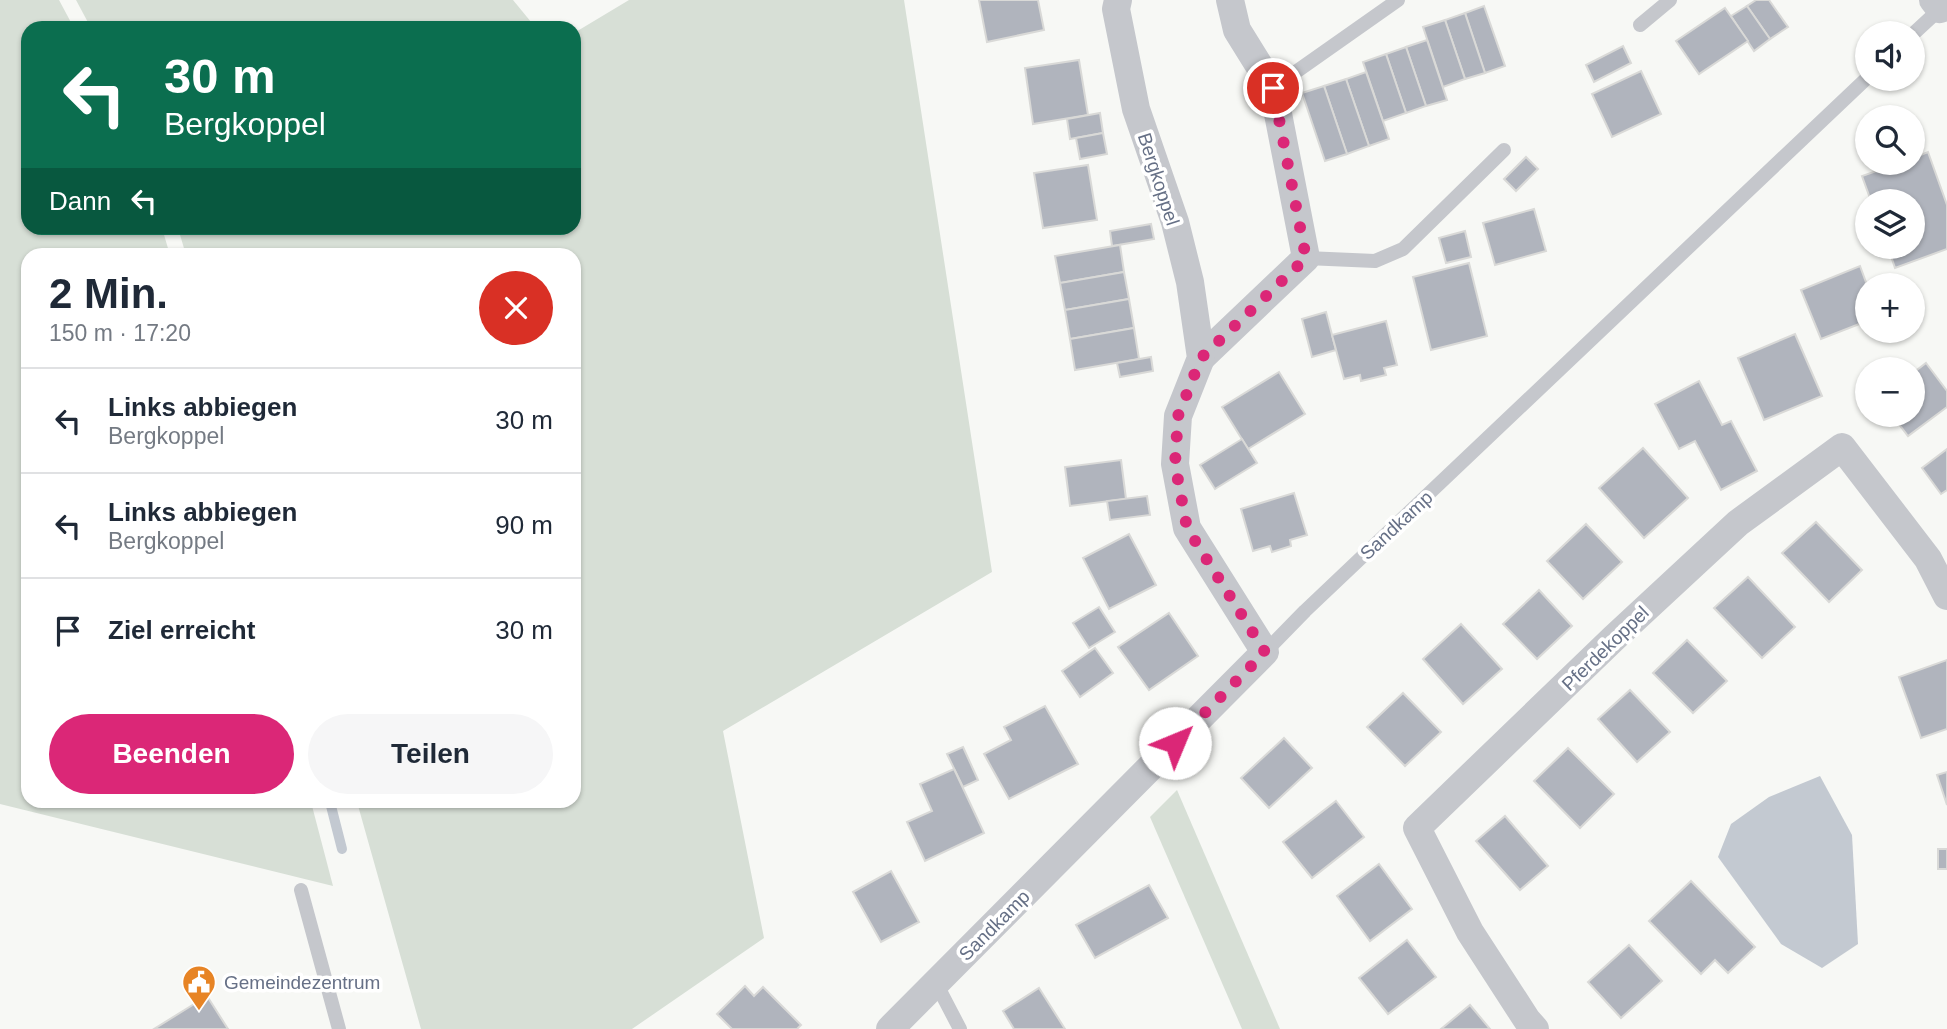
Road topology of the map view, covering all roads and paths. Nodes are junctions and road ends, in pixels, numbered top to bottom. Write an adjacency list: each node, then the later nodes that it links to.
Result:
1 (1118, 0): 12 (street, Bergkoppel)
2 (1230, 0): 8 (street)
3 (1398, 0): 8 (lane)
4 (1670, 0): 7 (lane)
5 (1940, 5): 6 (lane)
6 (1925, 21)
7 (1640, 25)
8 (1273, 88): 11 (street)
9 (1855, 89): 14 (lane, Sandkamp)
10 (1504, 150): 11 (lane)
11 (1306, 258): 12 (street, Bergkoppel)
12 (1201, 358): 14 (street, Bergkoppel)
13 (1947, 596): 20 (street, Pferdekoppel)
14 (1265, 652): 16 (street, Sandkamp)
15 (301, 890): 17 (lane)
16 (936, 983): 18 (street, Sandkamp); 19 (lane)
17 (339, 1029)
18 (890, 1029)
19 (960, 1029)
20 (1535, 1029)

